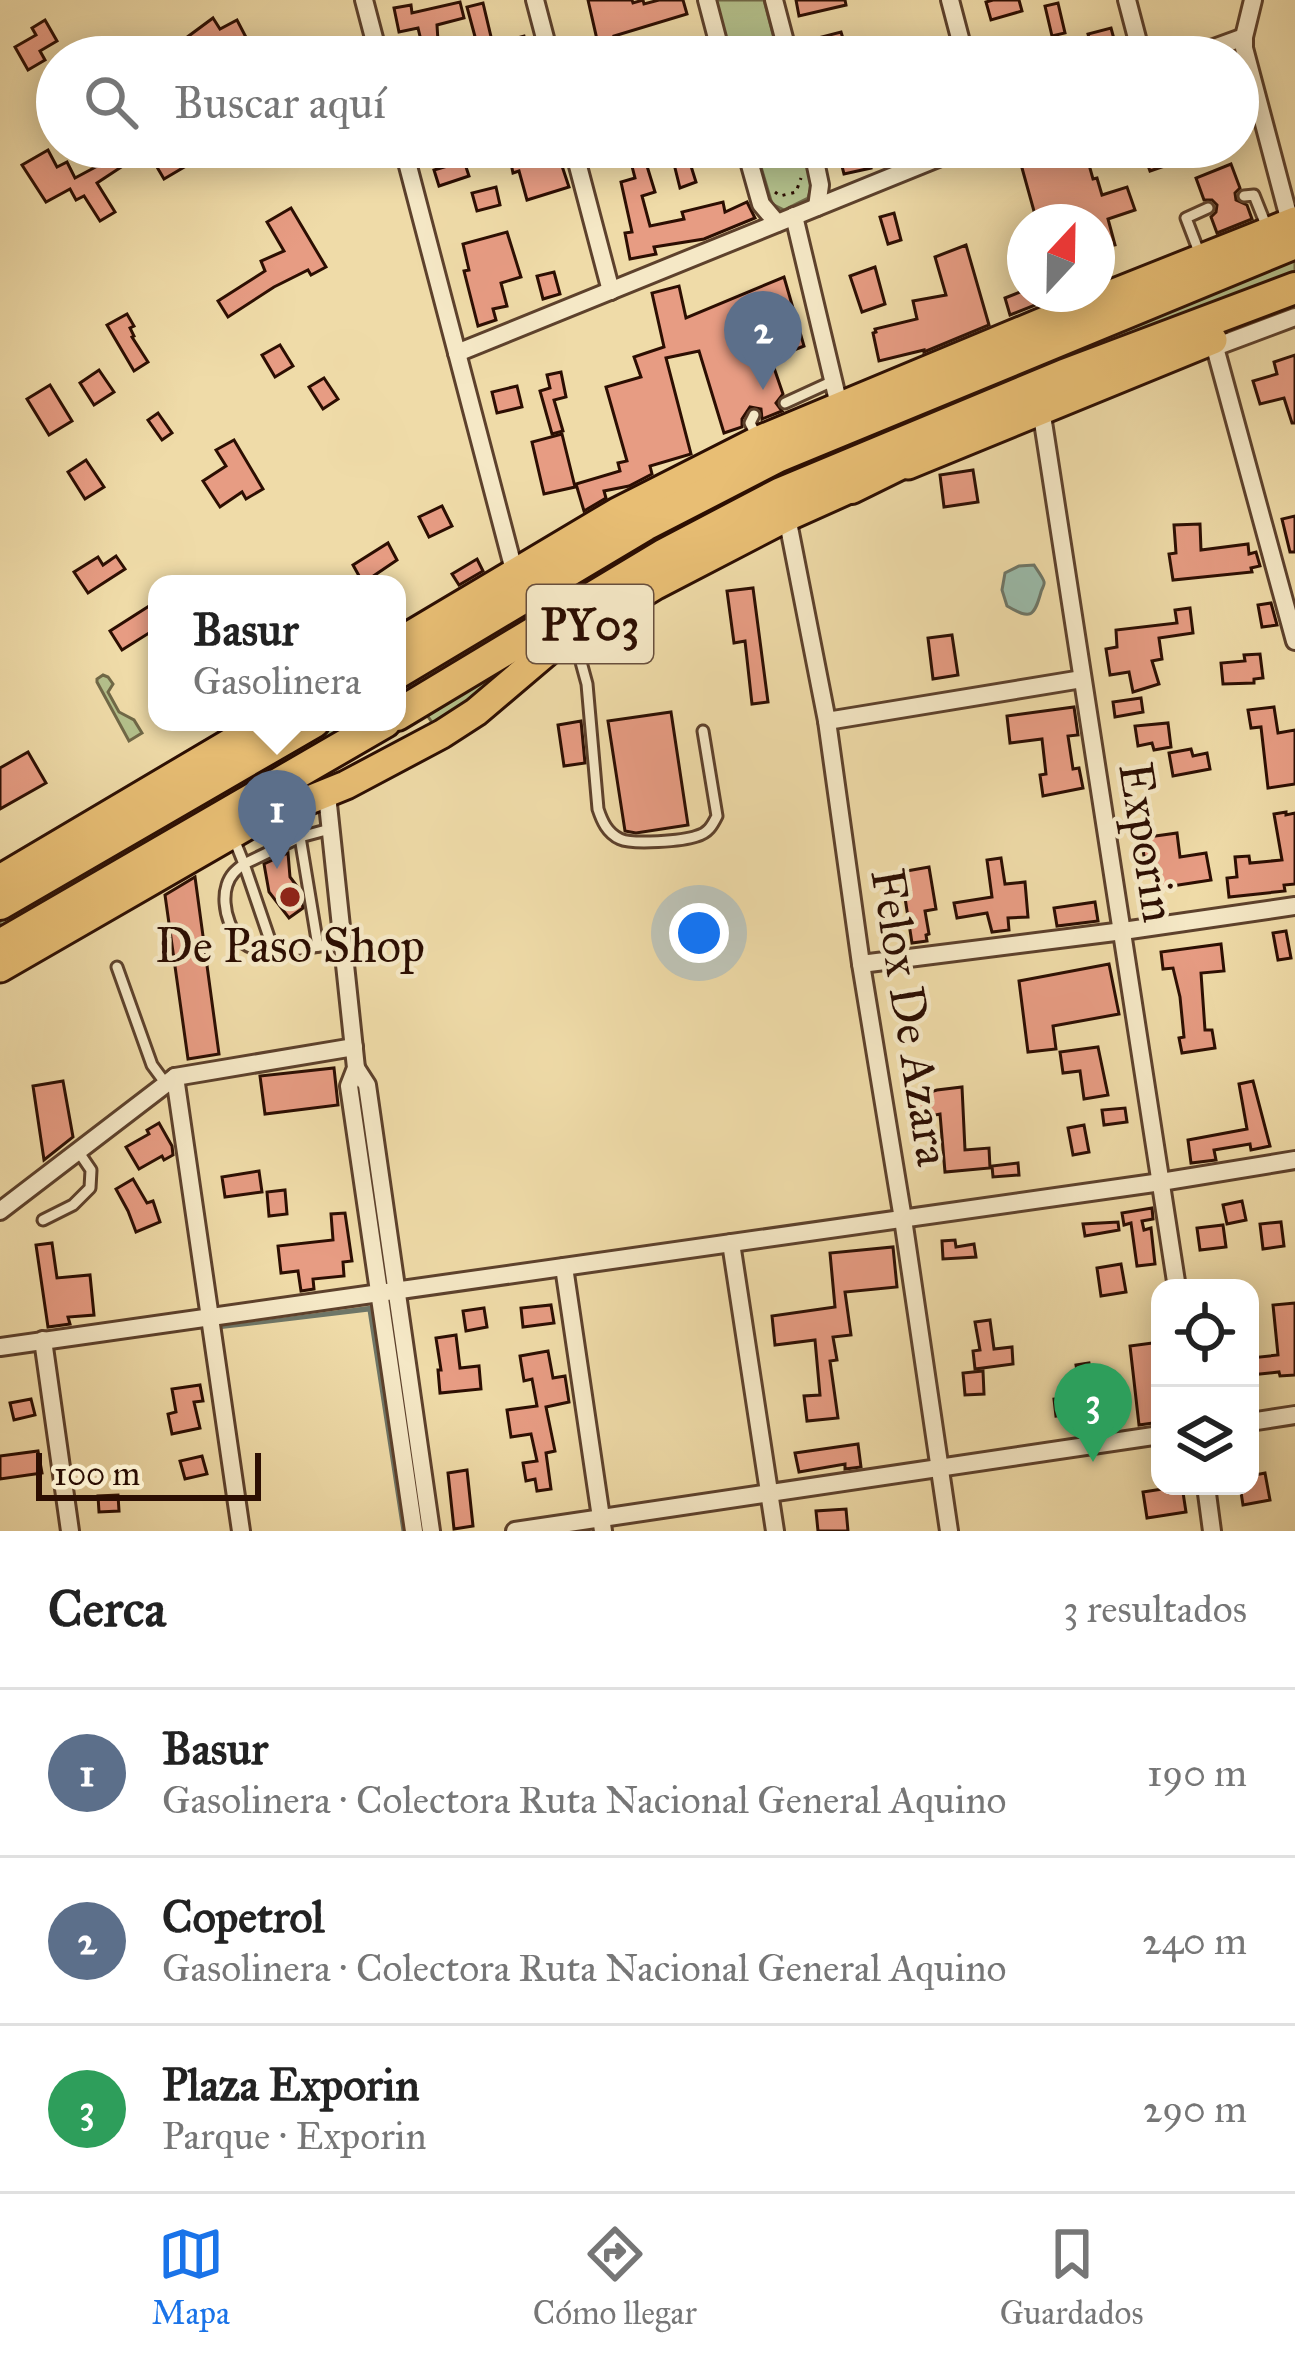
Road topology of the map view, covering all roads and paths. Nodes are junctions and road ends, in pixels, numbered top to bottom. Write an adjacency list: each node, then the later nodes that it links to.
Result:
1 (364, 0): 8 (street)
2 (535, 0): 9 (street)
3 (707, 0): 10 (street)
4 (774, 0): 11 (street)
5 (950, 0): 12 (street)
6 (1127, 0): 13 (street)
7 (1253, 0): 14 (street)
8 (373, 36)
9 (544, 36)
10 (716, 36)
11 (783, 36)
12 (959, 36)
13 (1136, 36)
14 (1244, 36)
15 (1259, 109): 27 (street)
16 (409, 168): 37 (street)
17 (579, 168): 30 (street)
18 (752, 168): 26 (street)
19 (816, 168): 24 (street)
20 (913, 168): 24 (street)
21 (802, 172): 22 (path)
22 (772, 190)
23 (1244, 196): 27 (lane)
24 (817, 207): 26 (street)
25 (1208, 208): 28 (lane)
26 (785, 220): 30 (street); 39 (street)
27 (1289, 231): 28 (main road, PY03); 32 (main road); 48 (highway, PY03)
28 (1202, 257): 31 (main road, PY03)
29 (1295, 288): 38 (highway, PY03)
30 (611, 291): 37 (street)
31 (1115, 292)
32 (1115, 294)
33 (1295, 308): 36 (highway, PY03)
34 (1066, 312): 39 (main road, PY03)
35 (1295, 317): 36 (street)
36 (1214, 344): 41 (main road, PY03); 47 (street)
37 (457, 353): 44 (street)
38 (1064, 375): 42 (highway); 50 (highway, PY03)
39 (836, 393): 40 (lane); 44 (main road, PY03)
40 (785, 403)
41 (1041, 409): 42 (main road, PY03); 49 (street, Exporin)
42 (851, 488): 43 (main road, PY03)
43 (787, 517): 45 (main road, PY03); 51 (street, Felox De Azara)
44 (515, 574): 46 (main road, PY03)
45 (573, 635): 56 (lane); 57 (main road, PY03)
46 (406, 639)
47 (1295, 641)
48 (406, 669)
49 (1082, 679): 51 (street); 66 (street, Exporin)
50 (406, 710)
51 (827, 721): 71 (street, Felox De Azara)
52 (250, 731): 63 (main road)
53 (298, 731): 64 (highway)
54 (372, 731): 68 (highway)
55 (394, 731): 57 (main road)
56 (703, 731)
57 (409, 753): 58 (main road, PY03)
58 (327, 794): 59 (street); 60 (main road, PY03)
59 (330, 829): 61 (lane); 67 (street)
60 (232, 834): 62 (lane); 73 (main road, PY03)
61 (300, 837): 62 (lane); 69 (lane)
62 (244, 864): 70 (lane); 70 (lane)
63 (0, 879)
64 (0, 904)
65 (1295, 906): 66 (street)
66 (1123, 931): 71 (street); 78 (street, Exporin)
67 (343, 943): 69 (lane); 74 (street)
68 (0, 945)
69 (318, 946): 70 (lane)
70 (273, 949)
71 (861, 964): 80 (street, Felox De Azara)
72 (117, 967): 75 (lane)
73 (0, 968)
74 (354, 1047): 75 (street); 85 (street)
75 (171, 1080): 76 (street); 86 (street)
76 (78, 1151): 79 (street); 81 (lane)
77 (1295, 1160): 78 (street)
78 (1161, 1182): 80 (street); 84 (street, Exporin)
79 (0, 1211)
80 (903, 1219): 82 (street); 92 (street, Felox De Azara)
81 (43, 1220)
82 (731, 1243): 83 (street); 93 (street)
83 (564, 1267): 85 (street); 95 (street)
84 (1176, 1279)
85 (388, 1292): 86 (street); 98 (street); 99 (street)
86 (208, 1317): 87 (street); 97 (street)
87 (43, 1340): 88 (street); 96 (street)
88 (0, 1346)
89 (1295, 1415): 90 (street)
90 (1259, 1421)
91 (1151, 1436): 92 (street)
92 (939, 1468): 93 (street); 102 (street, Felox De Azara)
93 (769, 1493): 95 (street); 101 (street)
94 (1207, 1495): 103 (street)
95 (602, 1524): 100 (street)
96 (70, 1531)
97 (241, 1531)
98 (414, 1531)
99 (431, 1531)
100 (515, 1531)
101 (775, 1531)
102 (949, 1531)
103 (1212, 1531)

